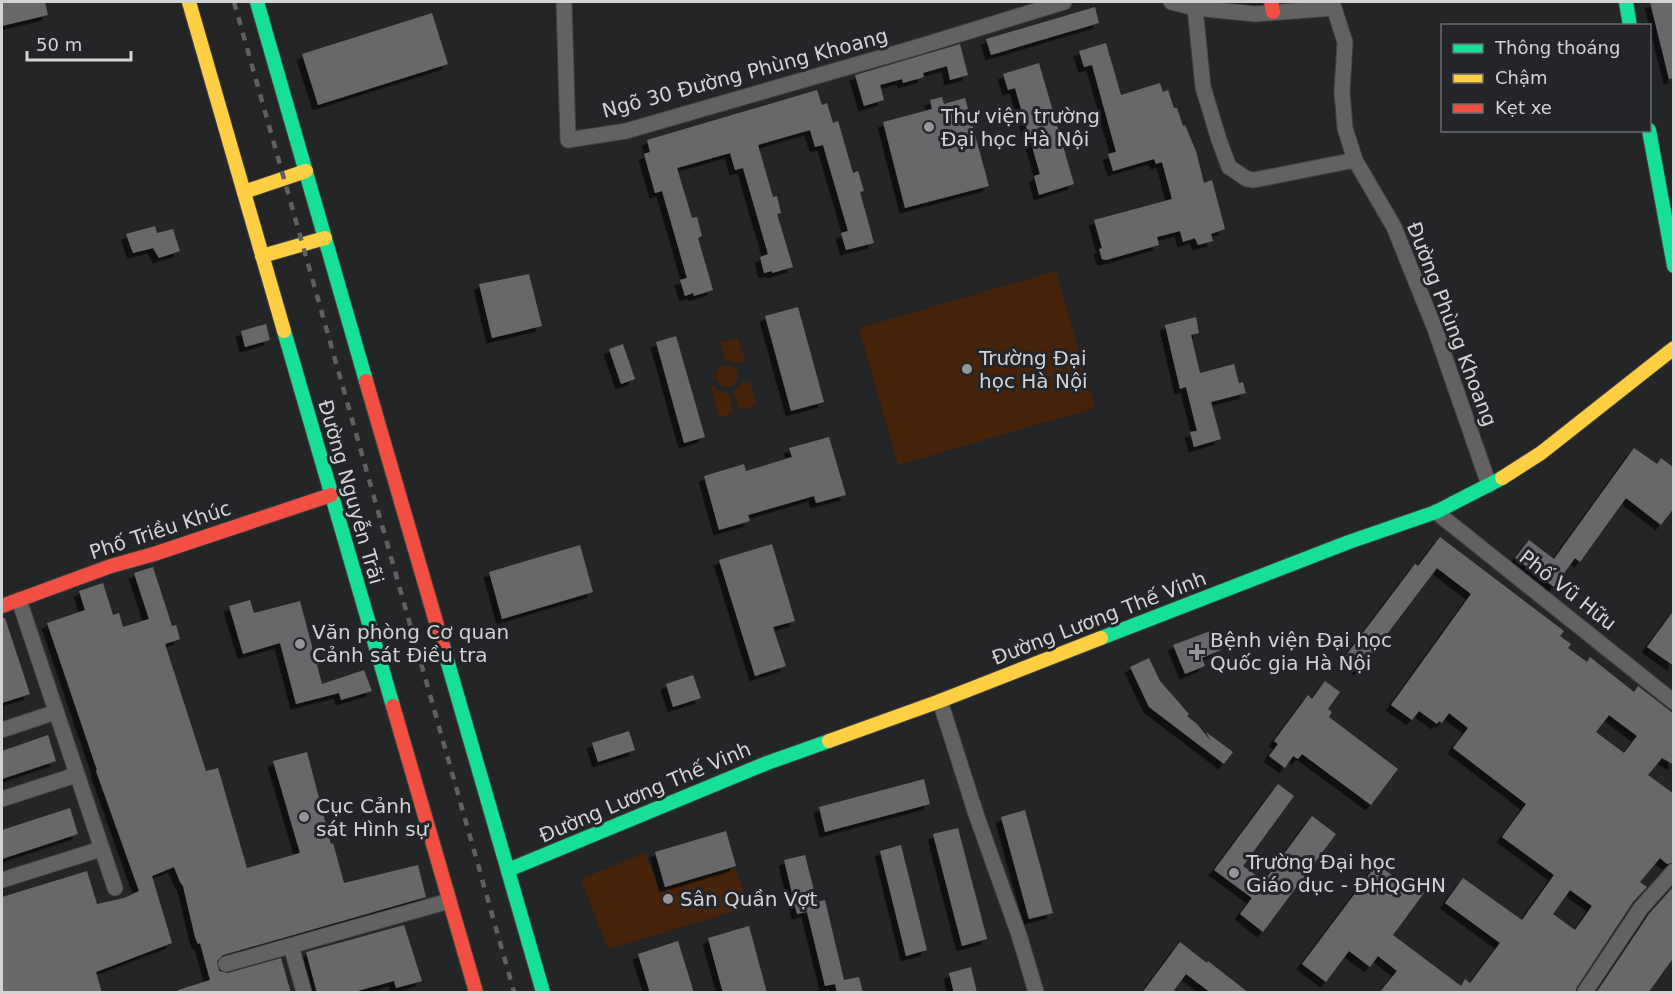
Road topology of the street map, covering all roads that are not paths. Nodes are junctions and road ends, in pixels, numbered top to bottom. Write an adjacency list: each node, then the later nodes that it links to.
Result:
1 (189, 2): 14 (main road, Đường Nguyễn Trãi)
2 (256, 2): 13 (main road)
3 (564, 2): 4 (street, Ngõ 30 Đường Phùng Khoang)
4 (1064, 2)
5 (1171, 2): 9 (street)
6 (1626, 2): 10 (main road)
7 (1332, 5): 8 (street, Đường Phùng Khoang); 12 (street, Đường Phùng Khoang)
8 (1272, 7): 9 (street)
9 (1195, 8): 12 (street)
10 (1630, 24)
11 (1649, 132): 17 (main road)
12 (1354, 160): 19 (street, Đường Phùng Khoang)
13 (306, 171): 14 (main road); 15 (main road)
14 (244, 192): 16 (main road, Đường Nguyễn Trãi)
15 (325, 238): 16 (main road); 31 (main road)
16 (262, 256): 20 (main road, Đường Nguyễn Trãi)
17 (1674, 266)
18 (1674, 348): 19 (main road, Đường Lương Thế Vinh)
19 (1489, 485): 21 (main road, Đường Lương Thế Vinh)
20 (331, 495): 22 (main road, Phố Triều Khúc); 35 (main road, Đường Nguyễn Trãi)
21 (1436, 512): 24 (main road, Đường Lương Thế Vinh); 25 (street, Phố Vũ Hữu)
22 (19, 600): 23 (main road, Phố Triều Khúc); 26 (street)
23 (2, 606)
24 (940, 701): 31 (main road, Đường Lương Thế Vinh); 41 (street)
25 (1674, 702)
26 (56, 712): 27 (street); 28 (street)
27 (2, 730)
28 (76, 775): 29 (street); 30 (street)
29 (2, 799)
30 (100, 849): 33 (street); 34 (street)
31 (508, 870): 40 (main road)
32 (1674, 871): 42 (street)
33 (2, 880)
34 (115, 888)
35 (449, 902): 36 (street); 39 (main road, Đường Nguyễn Trãi)
36 (291, 946): 37 (street); 38 (street)
37 (226, 964)
38 (304, 993)
39 (476, 993)
40 (543, 993)
41 (1036, 993)
42 (1585, 993)

